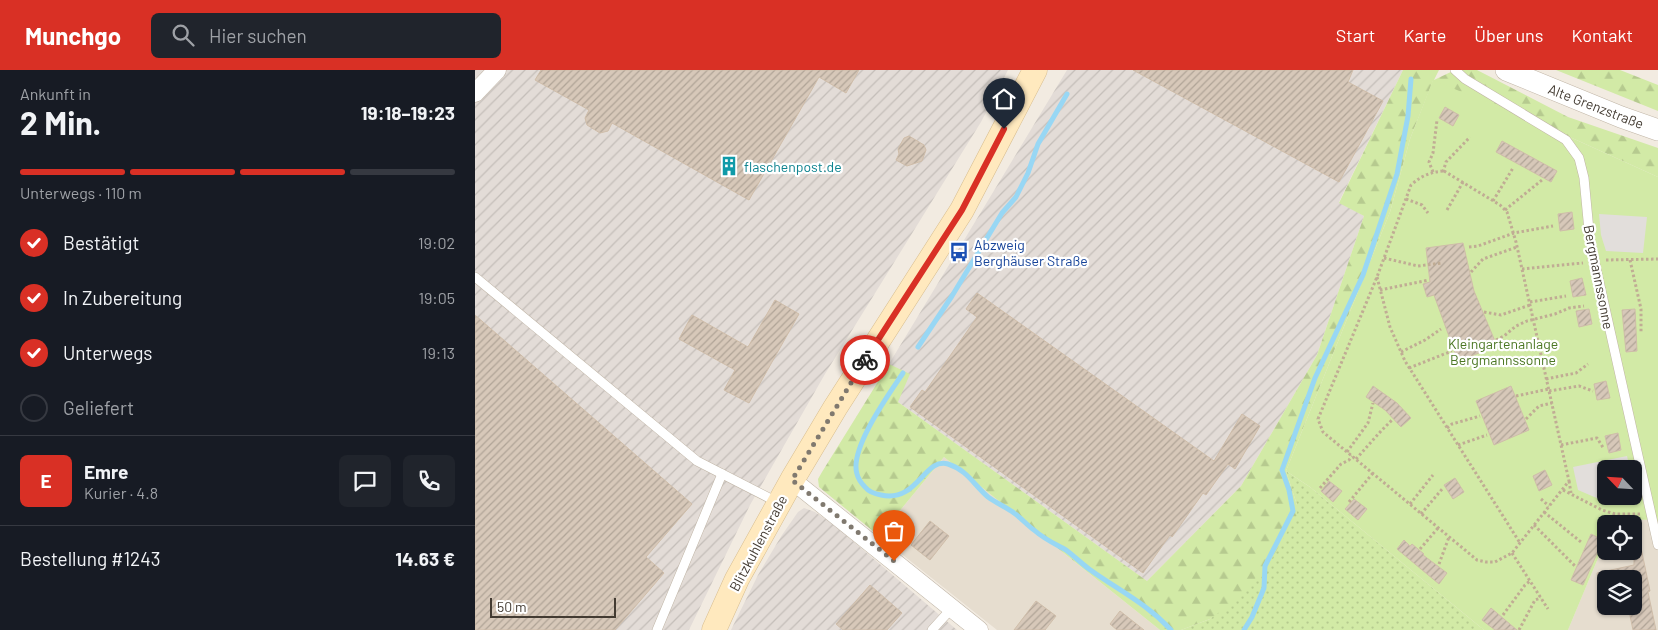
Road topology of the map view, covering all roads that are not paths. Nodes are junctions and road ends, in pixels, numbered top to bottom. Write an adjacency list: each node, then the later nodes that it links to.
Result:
1 (497, 70): 5 (street)
2 (1035, 70): 9 (main road, Blitzkuhlenstraße)
3 (1455, 70): 11 (lane, Bergmannssonne)
4 (1506, 70): 6 (street, Alte Grenzstraße)
5 (475, 93)
6 (1658, 130)
7 (475, 278): 8 (lane)
8 (722, 474): 10 (lane); 13 (lane)
9 (792, 480): 10 (main road, Blitzkuhlenstraße); 12 (street)
10 (780, 503): 14 (main road, Blitzkuhlenstraße)
11 (1658, 545)
12 (952, 608): 15 (lane); 16 (street)
13 (657, 630)
14 (714, 630)
15 (932, 630)
16 (979, 630)

